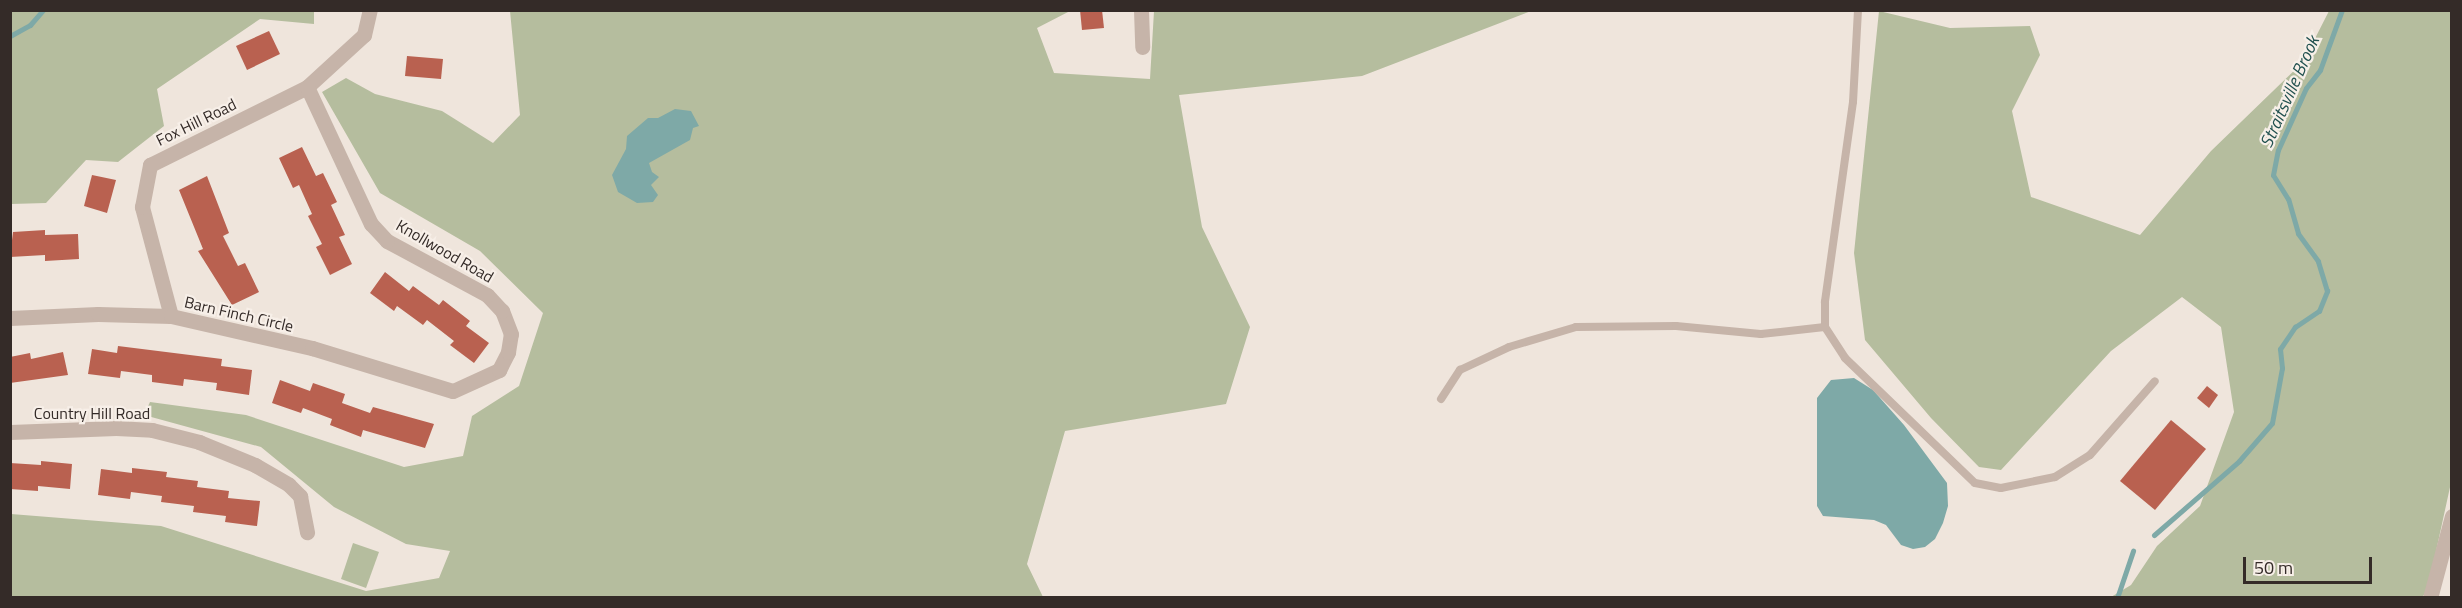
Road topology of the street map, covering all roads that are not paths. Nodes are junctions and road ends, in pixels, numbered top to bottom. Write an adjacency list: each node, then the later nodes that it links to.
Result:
1 (370, 10): 5 (street, Fox Hill Road)
2 (1141, 10): 4 (street)
3 (1858, 10): 8 (lane)
4 (1142, 47)
5 (307, 87): 6 (street, Fox Hill Road); 10 (street, Knollwood Road)
6 (171, 316): 7 (street, Barn Finch Circle); 10 (street, Barn Finch Circle)
7 (10, 318)
8 (1825, 327): 9 (lane); 11 (lane)
9 (2155, 381)
10 (453, 391)
11 (1441, 399)
12 (10, 432): 14 (street, Country Hill Road)
13 (2451, 516): 15 (street)
14 (307, 532)
15 (2430, 597)

